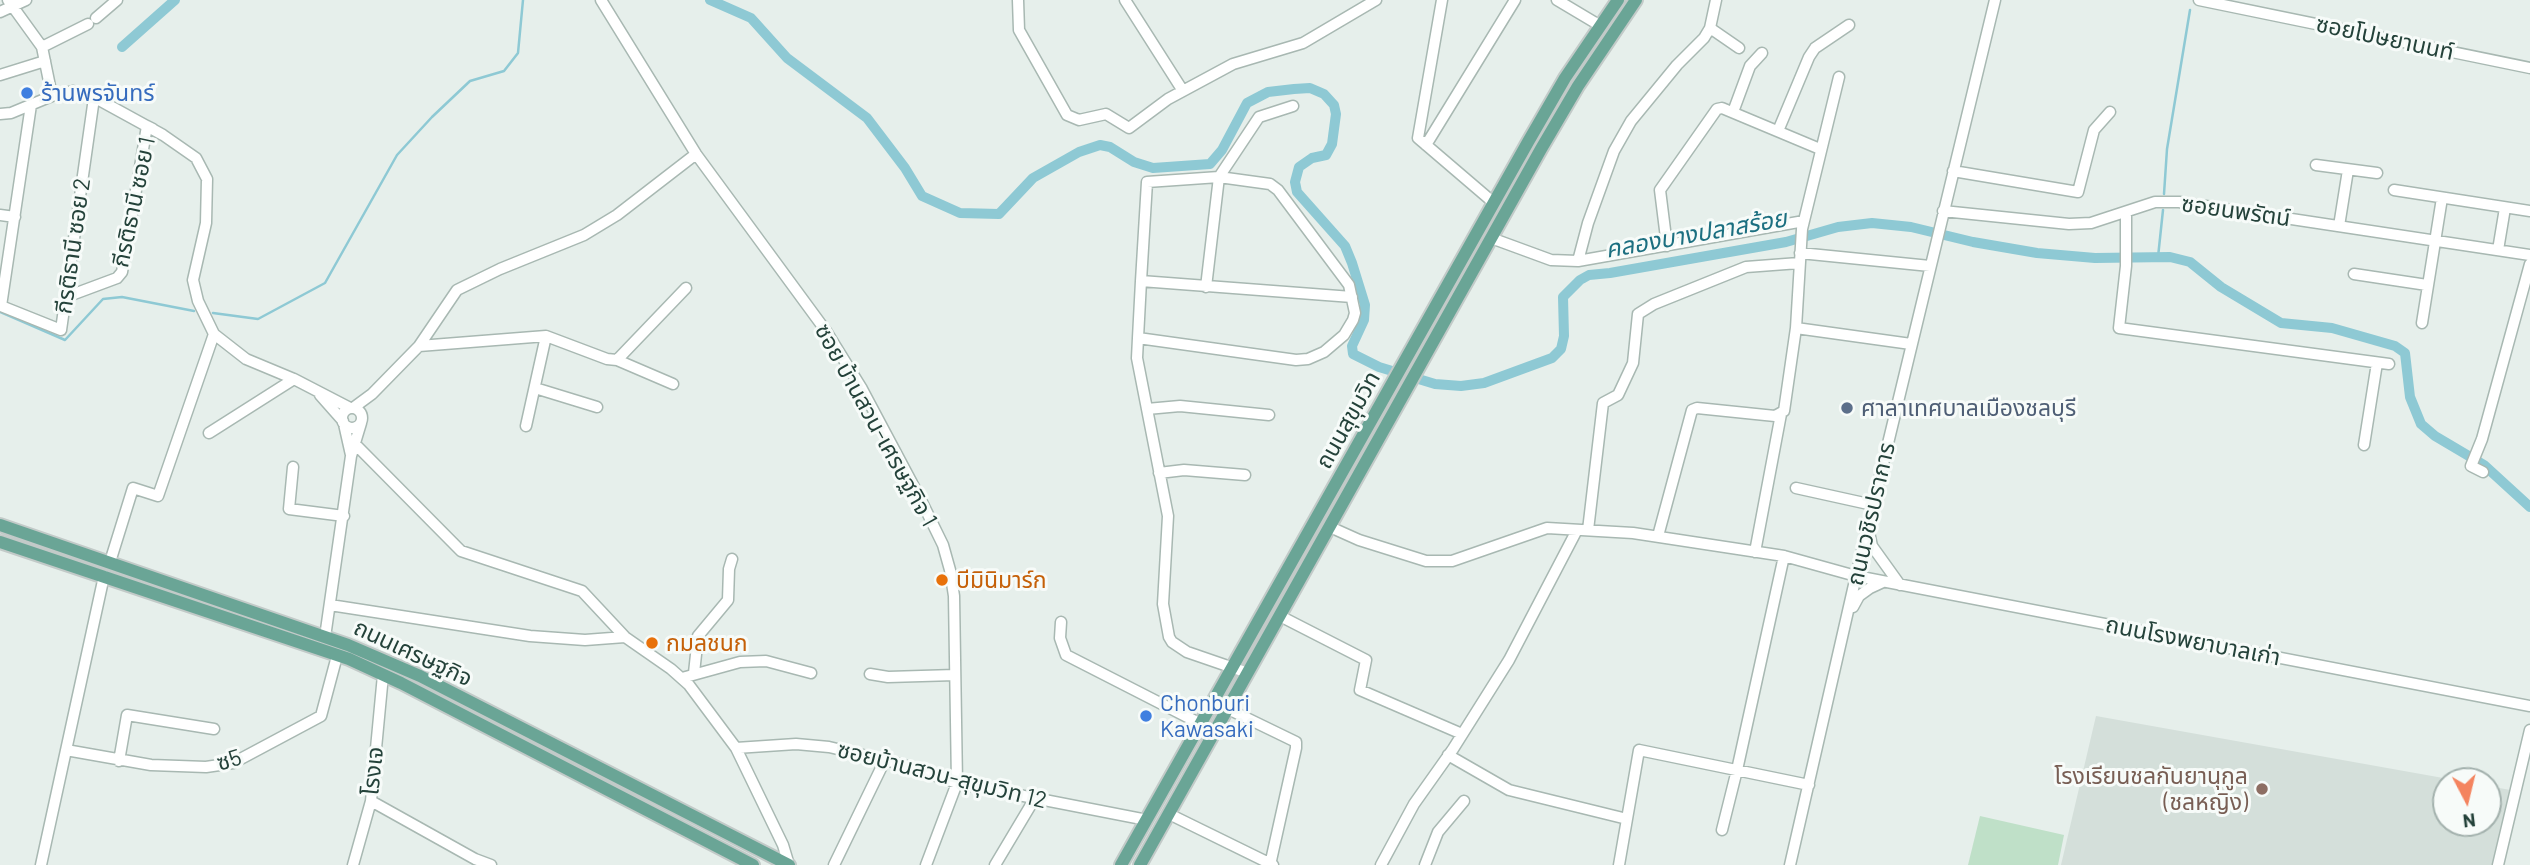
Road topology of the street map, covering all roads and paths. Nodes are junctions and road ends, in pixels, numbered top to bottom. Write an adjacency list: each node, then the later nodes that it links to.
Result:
1 (26, 0): 15 (street)
2 (117, 0): 20 (street)
3 (601, 0): 39 (street, ซอย บ้านสวน-เศรษฐกิจ 1)
4 (1018, 0): 27 (street)
5 (1125, 0): 27 (street)
6 (1376, 0): 27 (street)
7 (1442, 0): 37 (street)
8 (1515, 0): 37 (street)
9 (1558, 0): 17 (street)
10 (1618, 0): 17 (main road, ถนนสุขุมวิท)
11 (1636, 0): 56 (main road, ถนนสุขุมวิท)
12 (1716, 0): 19 (street)
13 (1995, 0): 42 (street, ถนนวชิรปราการ)
14 (2199, 0): 24 (street, ซอยโปษยานนท์)
15 (11, 3): 16 (street); 20 (street)
16 (0, 12)
17 (1600, 25): 47 (main road, ถนนสุขุมวิท)
18 (1849, 25): 36 (street)
19 (1710, 28): 21 (street); 62 (street)
20 (43, 47): 23 (street)
21 (1740, 48)
22 (1762, 53): 32 (street)
23 (45, 61): 25 (street); 28 (street)
24 (2530, 68)
25 (0, 75)
26 (1839, 77): 38 (street)
27 (1183, 91)
28 (52, 96): 29 (street); 30 (street)
29 (93, 97): 35 (street); 71 (street, กีรติธานี ซอย 2)
30 (31, 105): 34 (street); 53 (street)
31 (1293, 106): 44 (street)
32 (1733, 112): 36 (street); 58 (street)
33 (2110, 113): 42 (street)
34 (0, 114)
35 (147, 126): 71 (street, กีรติธานี ซอย 1); 77 (street, กีรติธานี ซอย 1)
36 (1777, 131): 38 (street)
37 (1426, 145): 47 (street)
38 (1820, 149): 54 (street)
39 (696, 154): 81 (street); 136 (street, ซอย บ้านสวน-เศรษฐกิจ 1)
40 (2316, 165): 41 (street)
41 (2347, 170): 43 (street); 55 (street)
42 (1953, 171): 49 (street, ถนนวชิรปราการ)
43 (2377, 173)
44 (1219, 177): 66 (street); 68 (street); 72 (street)
45 (2394, 190): 46 (street)
46 (2442, 198): 48 (street); 57 (street)
47 (1494, 203): 70 (main road, ถนนสุขุมวิท)
48 (2505, 208): 50 (street); 59 (street)
49 (1943, 211): 51 (street, ซอยนพรัตน์); 64 (street, ถนนวชิรปราการ)
50 (2530, 211)
51 (2126, 212): 55 (street, ซอยนพรัตน์); 83 (street)
52 (0, 215): 53 (street)
53 (15, 217): 74 (street)
54 (1803, 225): 58 (street); 60 (street)
55 (2339, 226): 57 (street, ซอยนพรัตน์)
56 (1491, 237): 62 (street); 73 (main road, ถนนสุขุมวิท)
57 (2434, 240): 59 (street, ซอยนพรัตน์); 67 (street)
58 (1668, 246): 62 (street)
59 (2498, 250): 61 (street, ซอยนพรัตน์)
60 (1800, 254): 64 (street); 76 (street); 112 (street)
61 (2530, 255)
62 (1578, 261)
63 (2530, 264): 103 (street)
64 (1930, 266): 80 (street, ถนนวชิรปราการ)
65 (2354, 275): 67 (street)
66 (1141, 281): 68 (street); 79 (street)
67 (2427, 285): 75 (street)
68 (1206, 287): 72 (street)
69 (686, 288): 82 (street)
70 (1445, 290): 73 (main road); 130 (main road, ถนนสุขุมวิท)
71 (66, 297): 74 (street, กีรติธานี ซอย 2)
72 (1352, 297): 79 (street)
73 (1458, 298): 110 (main road, ถนนสุขุมวิท)
74 (1, 306)
75 (2422, 323)
76 (1796, 328): 80 (street); 93 (street)
77 (214, 334): 85 (street); 118 (street)
78 (547, 336): 81 (street); 82 (street); 87 (street)
79 (1138, 338): 92 (street)
80 (1912, 344): 107 (street, ถนนวชิรปราการ)
81 (419, 346): 89 (street)
82 (617, 360): 86 (street)
83 (2377, 363): 84 (street); 100 (street)
84 (2389, 364)
85 (294, 379): 88 (street); 98 (street)
86 (673, 384)
87 (535, 388): 90 (street); 97 (street)
88 (318, 392): 91 (street); 96 (street)
89 (372, 394): 91 (street); 95 (street)
90 (597, 407)
91 (351, 408): 95 (street); 96 (street)
92 (1147, 409): 94 (street); 104 (street)
93 (1781, 414): 113 (street); 115 (street)
94 (1269, 415)
95 (362, 421): 96 (street); 99 (street)
96 (343, 422): 101 (street)
97 (526, 426)
98 (209, 433)
99 (355, 444): 101 (street); 128 (street)
100 (2364, 445)
101 (351, 456): 108 (street)
102 (293, 467): 108 (street)
103 (2483, 472)
104 (1159, 473): 105 (street); 130 (street)
105 (1245, 475)
106 (1796, 488): 107 (street)
107 (1873, 505): 111 (street, ถนนวชิรปราการ)
108 (344, 516): 123 (street)
109 (0, 525): 118 (main road, ถนนเศรษฐกิจ)
110 (1330, 527): 112 (street, ถนนโรงพยาบาลเก่า); 124 (main road, ถนนสุขุมวิท)
111 (1868, 528): 120 (street, ถนนวชิรปราการ); 122 (street)
112 (1583, 530): 113 (street, ถนนโรงพยาบาลเก่า); 143 (street)
113 (1658, 537): 115 (street, ถนนโรงพยาบาลเก่า)
114 (0, 542): 119 (main road, ถนนเศรษฐกิจ)
115 (1755, 552): 116 (street, ถนนโรงพยาบาลเก่า)
116 (1784, 556): 120 (street, ถนนโรงพยาบาลเก่า); 149 (street)
117 (732, 558): 131 (street)
118 (110, 562): 119 (main road); 127 (main road, ถนนเศรษฐกิจ)
119 (104, 576): 129 (main road, ถนนเศรษฐกิจ); 145 (street)
120 (1856, 576): 121 (street, ถนนโรงพยาบาลเก่า); 125 (street, ถนนวชิรปราการ)
121 (1884, 582): 122 (street, ถนนโรงพยาบาลเก่า); 125 (street)
122 (1900, 585): 138 (street, ถนนโรงพยาบาลเก่า)
123 (330, 606): 127 (street); 128 (street)
124 (1280, 616): 133 (main road, ถนนสุขุมวิท); 143 (street)
125 (1846, 620): 151 (street, ถนนวชิรปราการ)
126 (1061, 622): 140 (street)
127 (326, 637): 163 (main road, ถนนเศรษฐกิจ)
128 (625, 637): 137 (street)
129 (337, 656): 135 (main road, ถนนเศรษฐกิจ); 148 (street, ซ5)
130 (1233, 668): 133 (street); 140 (main road, ถนนสุขุมวิท)
131 (694, 673): 132 (street); 137 (street)
132 (811, 673)
133 (1248, 673): 139 (main road, ถนนสุขุมวิท)
134 (870, 674): 136 (street)
135 (383, 675): 153 (street, โรงเจ); 162 (main road, ถนนเศรษฐกิจ)
136 (955, 675): 150 (street, ซอย บ้านสวน-เศรษฐกิจ 1)
137 (682, 678): 144 (street)
138 (2530, 706)
139 (1228, 709): 155 (main road, ถนนสุขุมวิท); 169 (street)
140 (1201, 724): 157 (main road, ถนนสุขุมวิท)
141 (214, 729): 148 (street)
142 (2530, 730): 174 (street)
143 (1462, 734): 146 (street)
144 (736, 748): 147 (street, ซอยบ้านสวน-สุขุมวิท 12); 163 (street)
145 (66, 750): 148 (street, ซ5); 159 (street)
146 (1448, 755): 156 (street); 170 (street)
147 (885, 760): 150 (street, ซอยบ้านสวน-สุขุมวิท 12); 164 (street)
148 (120, 761)
149 (1737, 770): 151 (street); 156 (street); 158 (street)
150 (957, 783): 152 (street, ซอยบ้านสวน-สุขุมวิท 12); 165 (street, ซอย บ้านสวน-เศรษฐกิจ 1)
151 (1809, 785): 173 (street, ถนนวชิรปราการ)
152 (1035, 798): 157 (street, ซอยบ้านสวน-สุขุมวิท 12); 166 (street)
153 (371, 801): 160 (street, โรงเจ); 161 (street)
154 (1464, 801): 171 (street)
155 (1169, 814): 168 (main road, ถนนสุขุมวิท); 169 (street)
156 (1627, 819): 172 (street)
157 (1147, 820): 167 (main road, ถนนสุขุมวิท)
158 (1722, 830)
159 (41, 865)
160 (353, 865)
161 (491, 865)
162 (753, 865)
163 (789, 865)
164 (834, 865)
165 (926, 865)
166 (995, 865)
167 (1121, 865)
168 (1140, 865)
169 (1271, 865)
170 (1381, 865)
171 (1425, 865)
172 (1619, 865)
173 (1790, 865)
174 (2498, 865)

